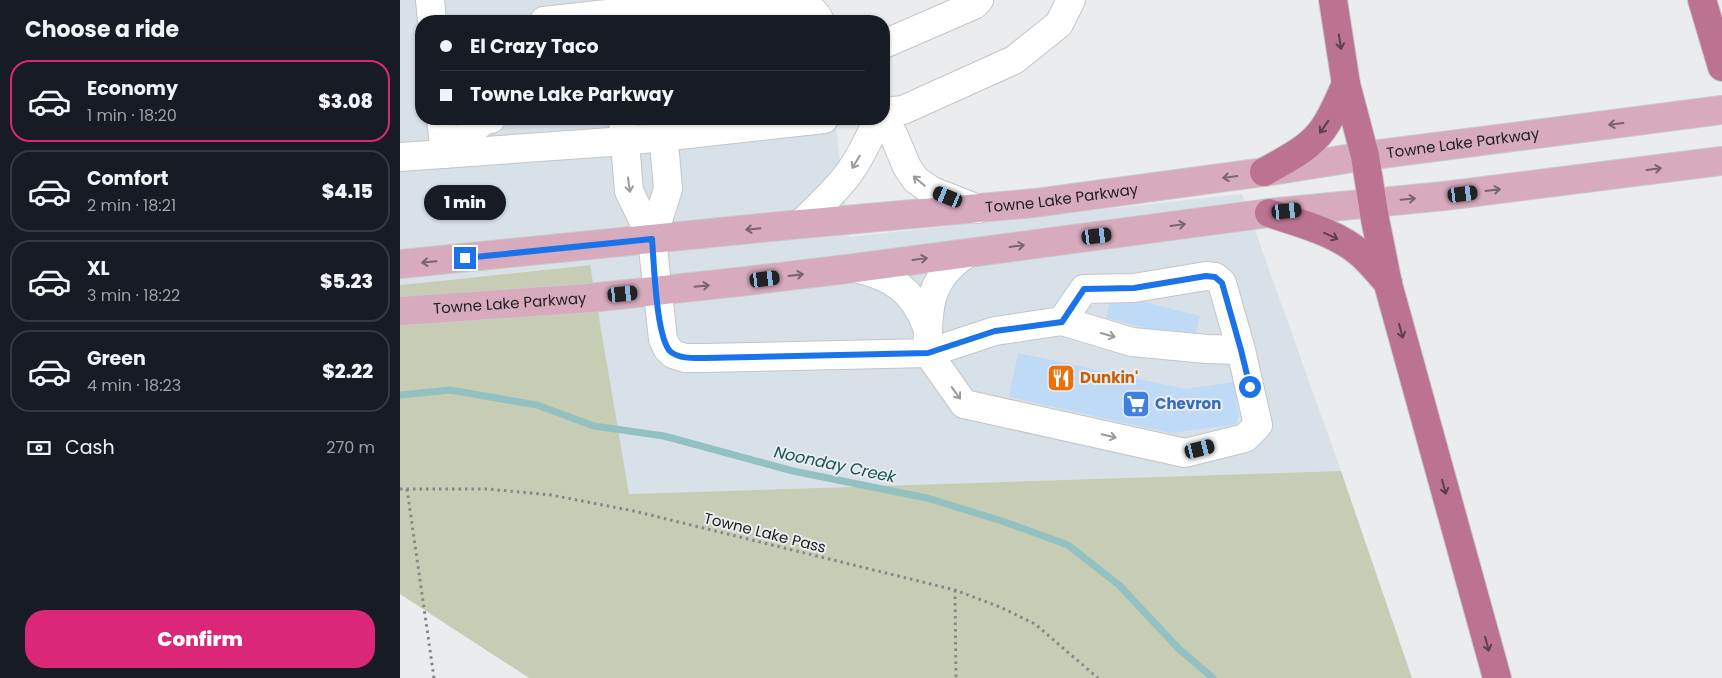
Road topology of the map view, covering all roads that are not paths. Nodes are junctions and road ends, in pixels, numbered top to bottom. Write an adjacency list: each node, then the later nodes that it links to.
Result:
1 (430, 0): 10 (lane)
2 (538, 0): 11 (lane)
3 (979, 0): 14 (lane)
4 (1071, 0): 18 (lane)
5 (1333, 0): 16 (highway, one-way to 16)
6 (1702, 0): 15 (highway)
7 (773, 2): 8 (lane); 13 (lane)
8 (710, 9): 9 (lane)
9 (633, 13): 12 (lane)
10 (431, 15)
11 (539, 15)
12 (611, 15)
13 (817, 15)
14 (890, 41)
15 (1722, 67)
16 (1346, 84): 28 (highway); 30 (highway, one-way to 30)
17 (1722, 110): 28 (main road, Towne Lake Parkway, one-way to 28)
18 (890, 111)
19 (442, 125): 26 (lane)
20 (478, 125): 26 (lane)
21 (717, 125): 24 (lane)
22 (875, 125): 34 (lane, one-way to 34)
23 (888, 125): 32 (lane, one-way to 23)
24 (663, 128): 25 (lane); 35 (lane)
25 (624, 130): 26 (lane); 35 (lane, one-way to 35)
26 (445, 154): 27 (lane)
27 (400, 156)
28 (1365, 156): 30 (main road, Towne Lake Parkway); 31 (highway)
29 (1722, 161): 31 (main road, Towne Lake Parkway, one-way to 29)
30 (1264, 172): 32 (main road, Towne Lake Parkway, one-way to 32)
31 (1372, 202): 33 (main road, Towne Lake Parkway); 39 (highway)
32 (978, 209): 34 (main road, Towne Lake Parkway)
33 (1268, 213): 36 (main road, Towne Lake Parkway, one-way to 33); 39 (highway, one-way to 39)
34 (801, 224): 35 (main road, Towne Lake Parkway, one-way to 35)
35 (652, 239): 37 (main road, Towne Lake Parkway, one-way to 37); 40 (lane)
36 (968, 253): 38 (main road, Towne Lake Parkway, one-way to 36); 43 (lane)
37 (400, 264)
38 (855, 268): 40 (main road, Towne Lake Parkway, one-way to 38); 43 (lane)
39 (1388, 284): 45 (highway, one-way to 45)
40 (657, 291): 41 (main road, Towne Lake Parkway); 43 (lane)
41 (400, 311)
42 (1062, 322): 43 (lane); 44 (lane, one-way to 44); 44 (lane)
43 (927, 340): 44 (lane, one-way to 44)
44 (1241, 350)
45 (1497, 678)

